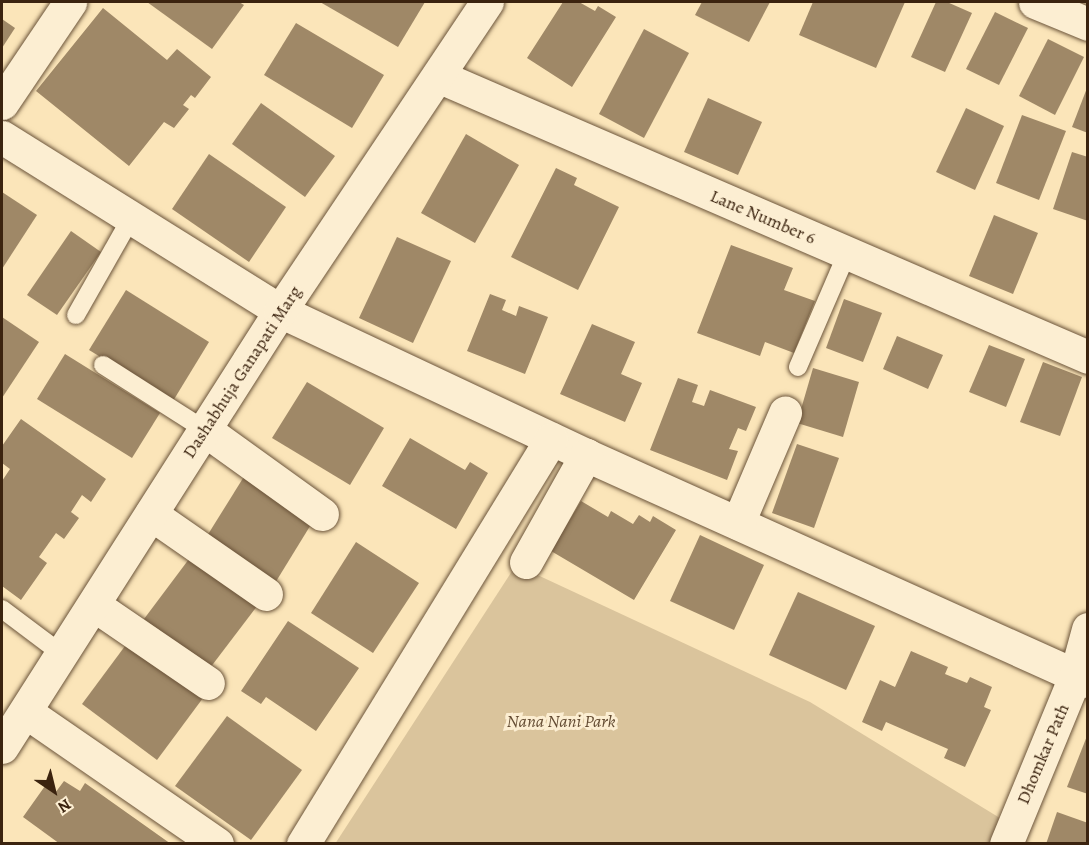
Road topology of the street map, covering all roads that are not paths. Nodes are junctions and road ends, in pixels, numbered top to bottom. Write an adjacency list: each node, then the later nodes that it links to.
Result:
1 (70, 2): 6 (street)
2 (487, 2): 5 (street, Dashabhuja Ganapati Marg)
3 (1035, 2): 4 (street)
4 (1088, 24)
5 (438, 76): 9 (street, Lane Number 6); 10 (street, Dashabhuja Ganapati Marg)
6 (2, 103)
7 (2, 137): 8 (street)
8 (131, 218): 10 (street); 11 (lane)
9 (847, 253): 12 (street, Lane Number 6); 14 (lane)
10 (280, 311): 16 (street, Dashabhuja Ganapati Marg); 17 (street)
11 (76, 315)
12 (1088, 357)
13 (103, 365): 16 (lane)
14 (798, 367)
15 (785, 413): 21 (street)
16 (205, 430): 19 (street, Dashabhuja Ganapati Marg); 20 (street)
17 (551, 439): 18 (street); 33 (street)
18 (586, 455): 21 (street); 22 (street)
19 (151, 514): 23 (street); 24 (street, Dashabhuja Ganapati Marg)
20 (322, 514)
21 (738, 524): 28 (street)
22 (526, 562)
23 (266, 594)
24 (94, 605): 27 (street, Dashabhuja Ganapati Marg); 29 (street)
25 (2, 609): 27 (lane)
26 (1088, 629): 28 (street, Dhomkar Path)
27 (62, 654): 30 (street, Dashabhuja Ganapati Marg)
28 (1082, 679): 34 (street, Dhomkar Path)
29 (208, 683)
30 (26, 712): 31 (street, Dashabhuja Ganapati Marg); 32 (street)
31 (2, 747)
32 (217, 843)
33 (303, 843)
34 (1006, 843)

